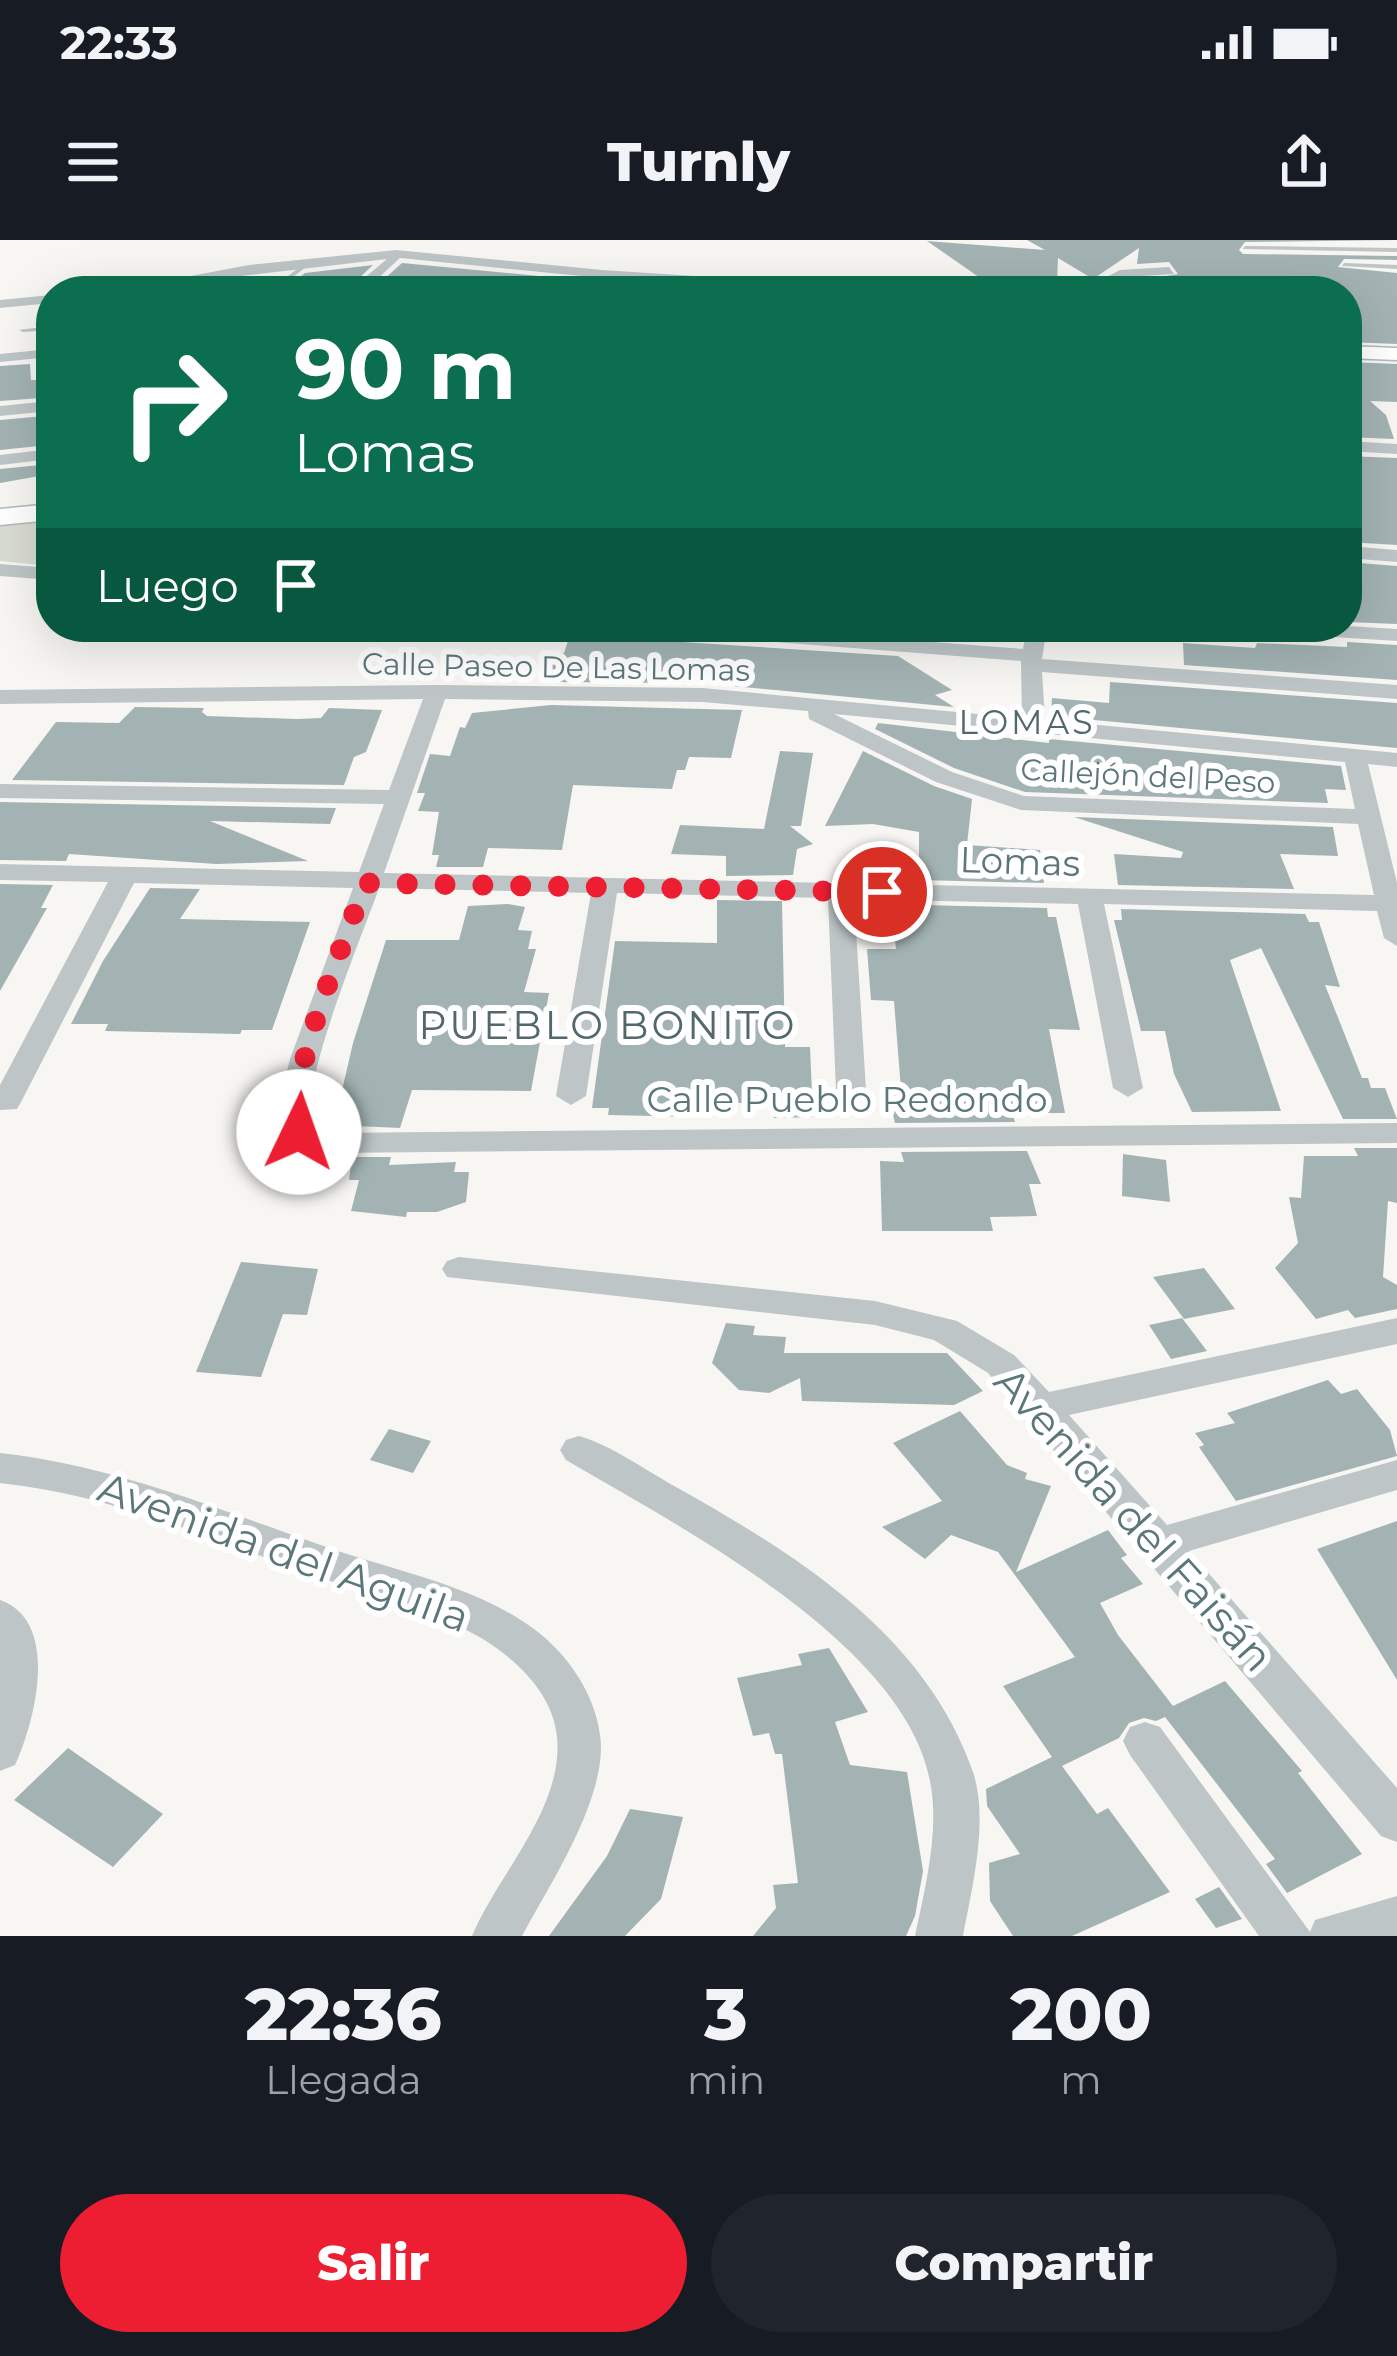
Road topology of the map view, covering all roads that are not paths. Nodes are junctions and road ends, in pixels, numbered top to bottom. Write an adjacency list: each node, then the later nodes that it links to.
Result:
1 (1245, 248): 2 (lane)
2 (1397, 250)
3 (396, 254): 4 (street); 7 (street); 10 (street)
4 (309, 262): 8 (street); 9 (lane)
5 (1344, 265): 6 (lane)
6 (1397, 267)
7 (537, 268): 11 (street); 12 (street)
8 (217, 276)
9 (291, 276)
10 (375, 276)
11 (528, 276)
12 (601, 276)
13 (1119, 276): 14 (street)
14 (1182, 276)
15 (36, 300): 16 (street)
16 (0, 304)
17 (36, 329): 18 (lane)
18 (23, 330)
19 (1362, 353): 21 (main road)
20 (36, 354): 22 (street)
21 (1397, 354)
22 (0, 358)
23 (36, 407): 24 (street)
24 (0, 411)
25 (1362, 447): 26 (street)
26 (1397, 449)
27 (36, 456): 28 (street)
28 (0, 460)
29 (36, 514): 30 (main road)
30 (0, 518)
31 (1362, 553): 32 (street)
32 (1397, 556)
33 (0, 570): 34 (street)
34 (36, 573)
35 (1362, 633): 36 (street)
36 (1397, 635)
37 (828, 642): 39 (street)
38 (1035, 642): 39 (street)
39 (1032, 660): 41 (street); 44 (street)
40 (436, 692): 42 (street, Calle Paseo De Las Lomas); 43 (street, Calle Paseo De Las Lomas); 48 (street)
41 (1397, 692)
42 (0, 697)
43 (803, 706): 44 (street, Calle Paseo De Las Lomas); 49 (street, Callejón del Peso)
44 (1034, 728): 45 (street, Calle Paseo De Las Lomas)
45 (1355, 757): 46 (street, Calle Paseo De Las Lomas); 49 (street)
46 (1397, 760)
47 (0, 791): 48 (street)
48 (397, 797): 52 (street)
49 (1367, 817): 56 (street)
50 (0, 872): 51 (street, Lomas)
51 (124, 874): 52 (street, Lomas); 58 (street)
52 (365, 883): 53 (street, Lomas); 64 (street, Calle Pueblo Redondo)
53 (605, 886): 54 (street, Lomas); 62 (street)
54 (841, 892): 55 (street, Lomas); 61 (street)
55 (1090, 898): 56 (street, Lomas); 60 (street)
56 (1391, 903): 57 (street)
57 (1397, 938)
58 (40, 1030): 59 (street); 63 (street)
59 (0, 1050)
60 (1128, 1088)
61 (851, 1090)
62 (571, 1096)
63 (6, 1102)
64 (1397, 1133)
65 (458, 1269): 67 (street, Avenida del Faisán)
66 (1397, 1331): 67 (street)
67 (1041, 1406): 71 (street, Avenida del Faisán)
68 (579, 1450): 78 (street)
69 (0, 1468): 77 (street, Avenida del Aguila)
70 (1397, 1475): 71 (street)
71 (1160, 1543): 75 (street, Avenida del Faisán)
72 (0, 1617): 74 (street)
73 (1145, 1741): 79 (street)
74 (0, 1751)
75 (1397, 1821)
76 (1397, 1918): 80 (street)
77 (496, 1936)
78 (939, 1936)
79 (1288, 1936)
80 (1332, 1936)

